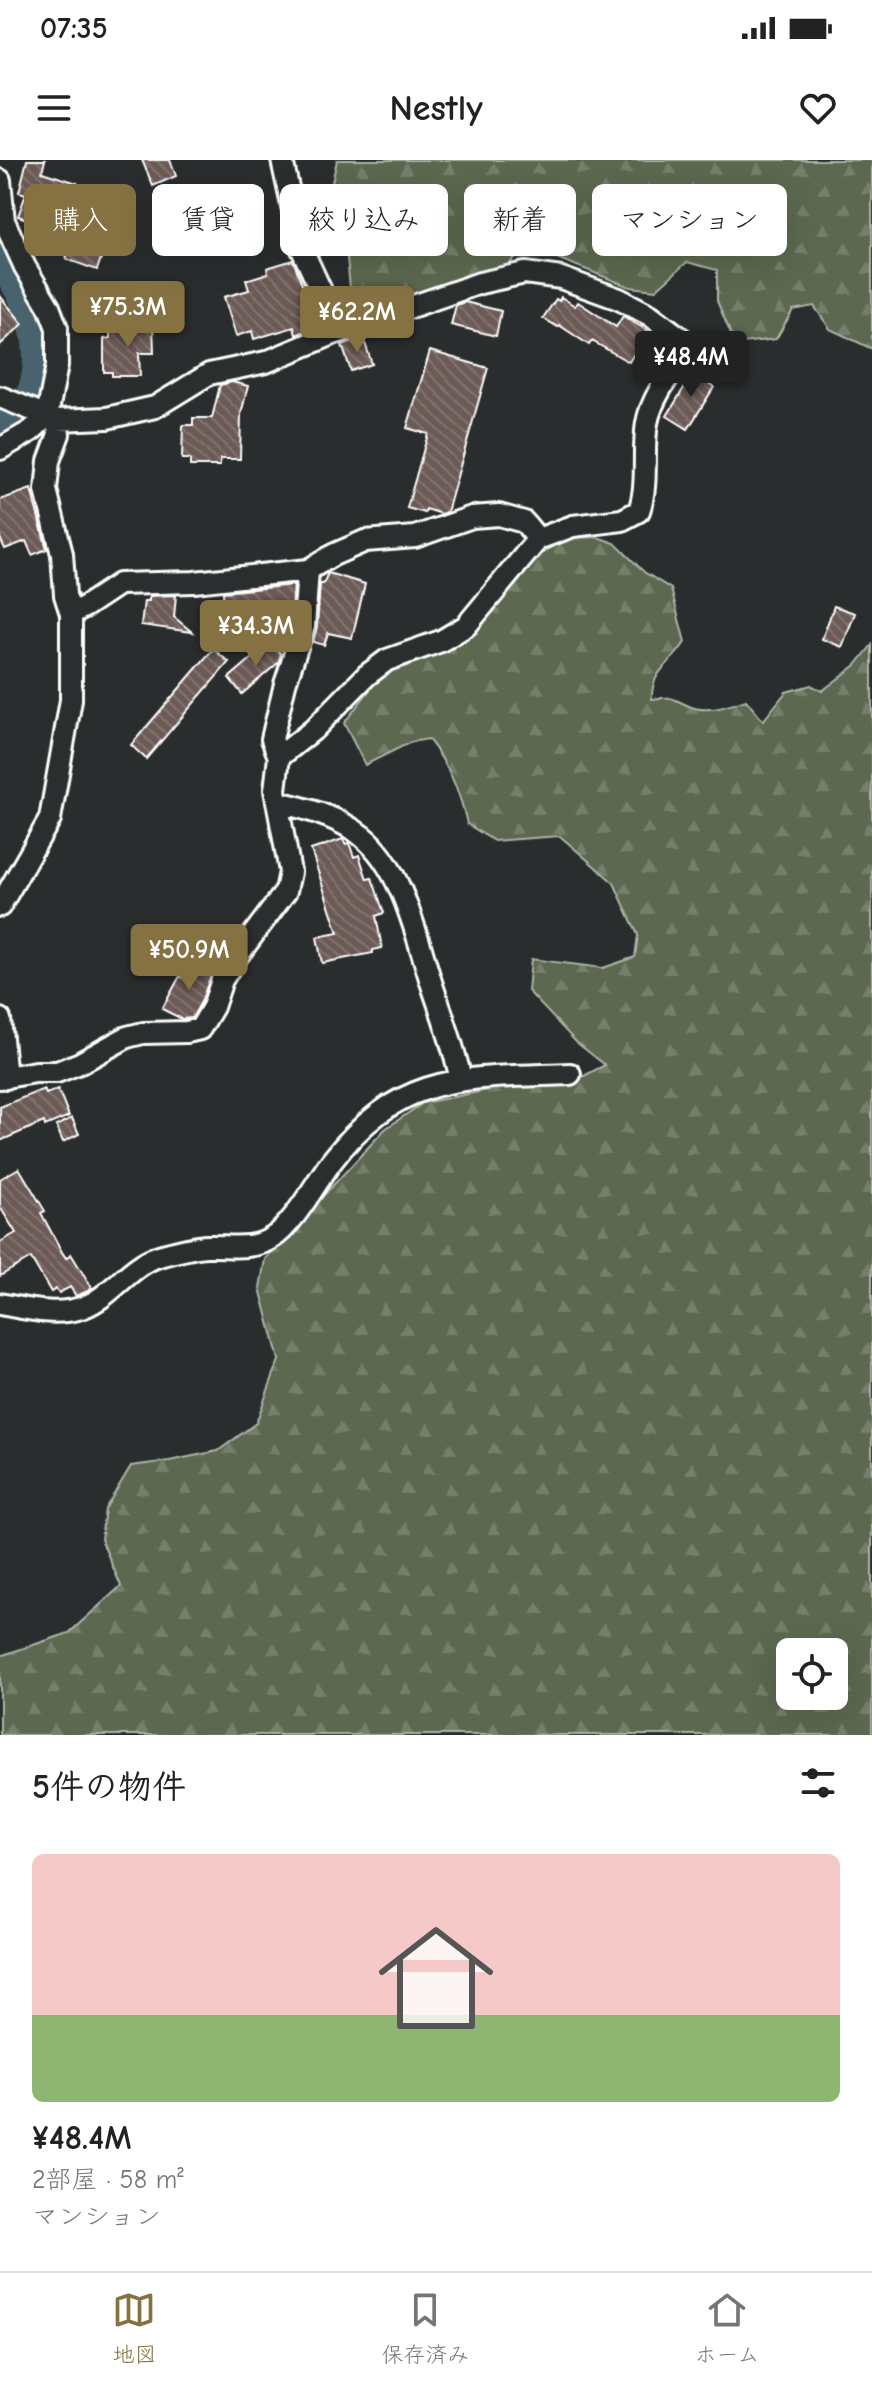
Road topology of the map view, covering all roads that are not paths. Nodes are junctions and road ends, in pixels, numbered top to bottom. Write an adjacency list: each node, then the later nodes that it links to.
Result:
1 (282, 160): 3 (street)
2 (0, 180): 4 (street)
3 (333, 334): 4 (street); 6 (street)
4 (31, 410): 5 (street); 8 (street)
5 (0, 449)
6 (538, 539): 7 (street); 9 (street)
7 (308, 570): 8 (street); 9 (street)
8 (71, 614): 11 (street)
9 (279, 757): 10 (street)
10 (277, 802): 14 (street); 15 (street)
11 (0, 906)
12 (0, 1019): 14 (street)
13 (570, 1074): 15 (street)
14 (3, 1078)
15 (461, 1080): 16 (street)
16 (0, 1304)

